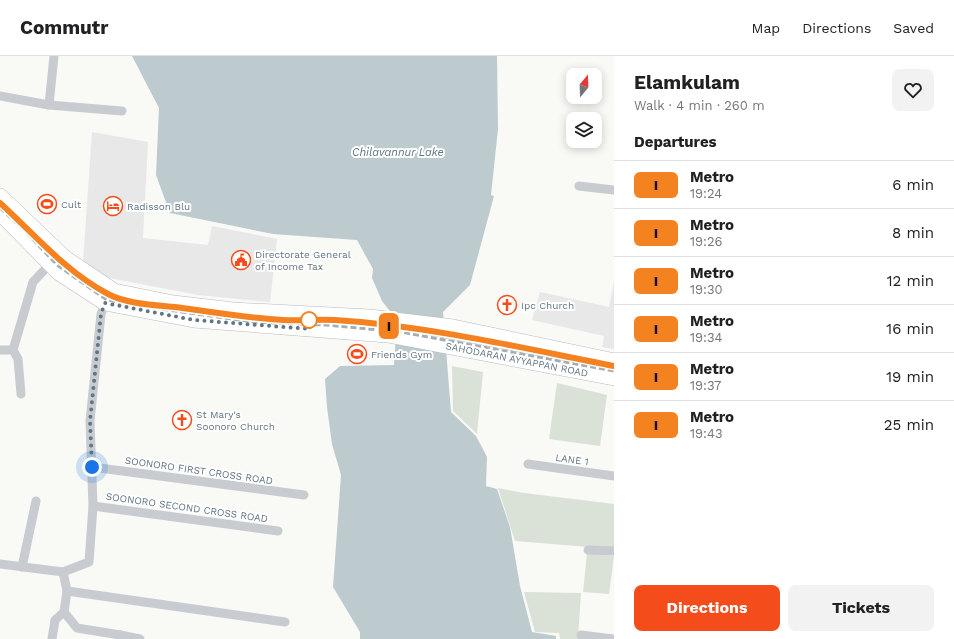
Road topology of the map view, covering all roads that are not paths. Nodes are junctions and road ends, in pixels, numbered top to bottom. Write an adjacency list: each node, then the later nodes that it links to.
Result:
1 (54, 56): 3 (street)
2 (0, 96): 3 (street)
3 (49, 105): 4 (street)
4 (122, 111)
5 (579, 186): 6 (street)
6 (614, 190)
7 (0, 196): 13 (main road, SAHODARAN AYYAPPAN ROAD)
8 (0, 214): 9 (main road, SAHODARAN AYYAPPAN ROAD)
9 (50, 264): 10 (main road, SAHODARAN AYYAPPAN ROAD); 12 (street)
10 (105, 303): 14 (main road, SAHODARAN AYYAPPAN ROAD); 17 (street)
11 (0, 350): 12 (street)
12 (13, 350): 15 (street)
13 (614, 361)
14 (614, 378)
15 (20, 394)
16 (528, 464): 18 (street, LANE 1)
17 (92, 467): 19 (street, SOONORO FIRST CROSS ROAD); 21 (street)
18 (614, 476)
19 (304, 495)
20 (36, 501): 26 (street)
21 (92, 506): 22 (street, SOONORO SECOND CROSS ROAD); 27 (street)
22 (278, 531)
23 (588, 550): 24 (street)
24 (614, 552)
25 (0, 564): 26 (street)
26 (22, 567): 27 (street)
27 (63, 572): 28 (street)
28 (67, 591): 29 (street); 30 (street)
29 (64, 612): 32 (street); 33 (street)
30 (285, 622)
31 (582, 635): 35 (street)
32 (119, 637): 34 (street)
33 (52, 639)
34 (140, 639)
35 (614, 639)

